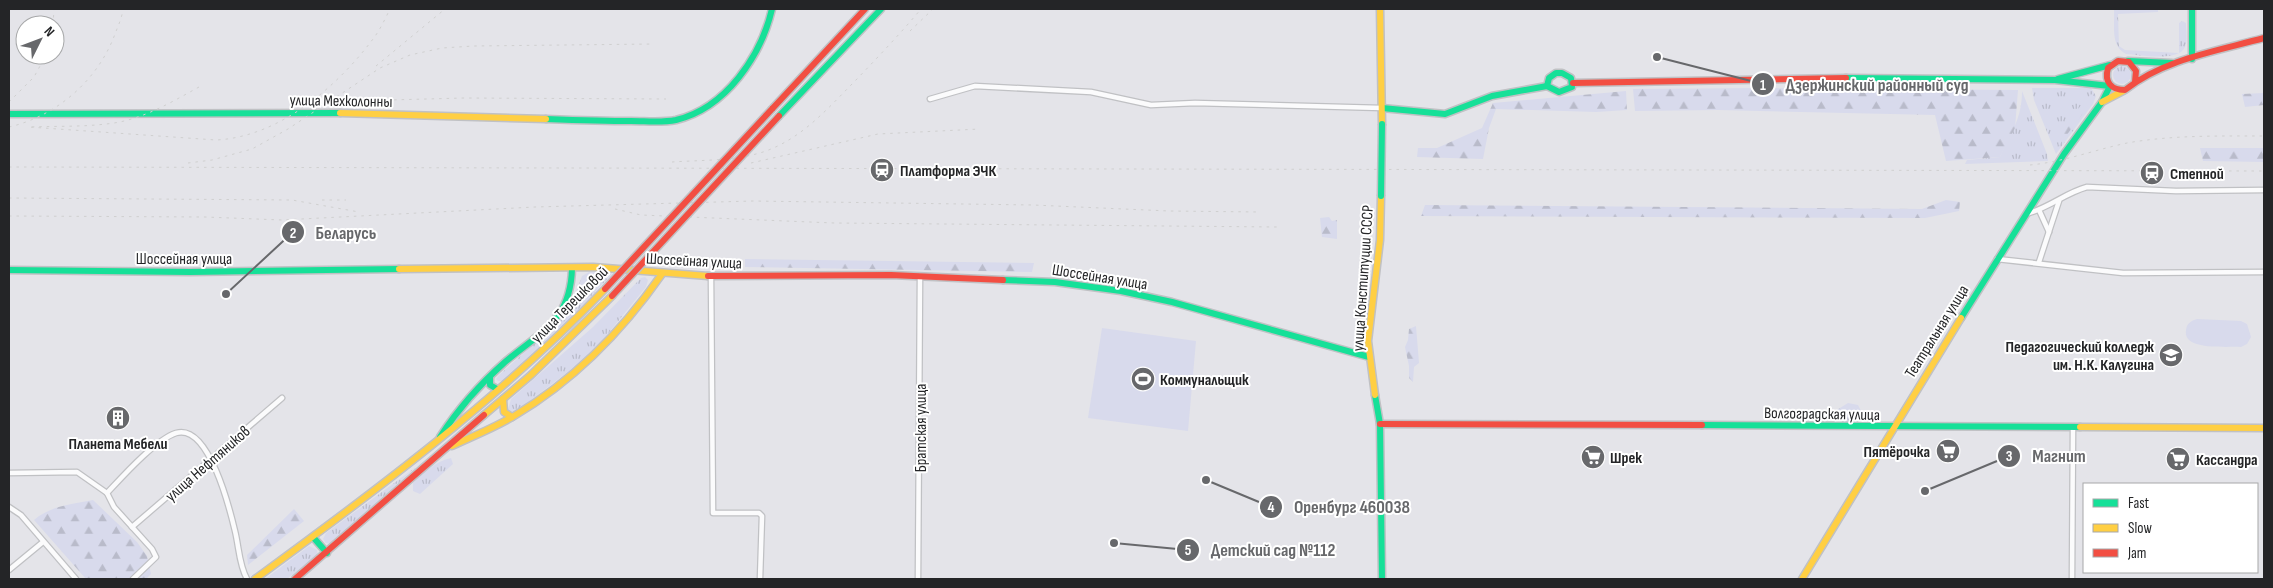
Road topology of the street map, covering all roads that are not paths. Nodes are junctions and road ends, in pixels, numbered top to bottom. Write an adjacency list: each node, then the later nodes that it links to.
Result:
1 (772, 9): 20 (main road, улица Мехколонны)
2 (865, 9): 36 (main road, улица Терешковой, bridge)
3 (881, 9): 38 (main road, улица Терешковой, bridge)
4 (1380, 9): 19 (main road, улица Конституции СССР)
5 (2192, 9): 7 (main road)
6 (2264, 38): 7 (main road)
7 (2192, 59): 9 (main road)
8 (2126, 61): 9 (main road); 10 (main road); 12 (main road)
9 (2172, 64): 12 (main road)
10 (2110, 65): 11 (main road); 15 (main road)
11 (2055, 80): 13 (main road); 15 (main road)
12 (2135, 82): 16 (main road)
13 (1573, 84): 14 (main road); 14 (main road)
14 (1547, 86): 19 (main road)
15 (2110, 86): 16 (main road); 18 (main road, Театральная улица)
16 (2125, 90): 18 (main road, Театральная улица)
17 (930, 99): 19 (street)
18 (2102, 102): 24 (main road, Театральная улица)
19 (1382, 108): 34 (main road, улица Конституции СССР, bridge)
20 (9, 114)
21 (2264, 190): 22 (street)
22 (2059, 201): 23 (street); 25 (street)
23 (2039, 210): 24 (street); 25 (street)
24 (2026, 214): 26 (main road, Театральная улица)
25 (2049, 233): 27 (street)
26 (1997, 259): 27 (street); 42 (main road, Театральная улица)
27 (2039, 262): 30 (street)
28 (572, 268): 29 (main road, Шоссейная улица); 31 (main road, Шоссейная улица); 35 (main road)
29 (9, 270)
30 (2264, 272)
31 (662, 274): 32 (main road, Шоссейная улица); 39 (main road)
32 (711, 276): 33 (main road, Шоссейная улица); 62 (street)
33 (920, 276): 34 (main road, Шоссейная улица); 63 (street, Братская улица)
34 (1369, 357): 40 (main road, улица Конституции СССР)
35 (490, 377): 36 (main road); 44 (main road)
36 (497, 389): 44 (main road, улица Терешковой)
37 (282, 398): 47 (street, улица Нефтяников)
38 (503, 399): 39 (main road); 45 (main road, улица Терешковой)
39 (512, 417): 45 (main road)
40 (1380, 424): 42 (main road, Волгоградская улица); 64 (main road, улица Конституции СССР)
41 (2073, 427): 42 (main road, Волгоградская улица); 43 (main road, Волгоградская улица); 66 (street)
42 (1893, 428): 65 (main road, Театральная улица)
43 (2264, 428)
44 (438, 439): 46 (main road, улица Терешковой)
45 (446, 448): 48 (main road, улица Терешковой)
46 (425, 450): 48 (main road); 53 (main road, улица Терешковой)
47 (212, 459): 50 (street); 52 (street, улица Нефтяников); 60 (street)
48 (434, 460): 55 (main road, улица Терешковой)
49 (9, 473): 50 (street)
50 (107, 492): 52 (street)
51 (9, 507): 54 (street)
52 (132, 527): 59 (street)
53 (313, 537): 55 (main road); 61 (main road, улица Терешковой)
54 (43, 542): 56 (street); 58 (street)
55 (327, 553): 57 (main road, улица Терешковой)
56 (9, 570)
57 (297, 578)
58 (74, 579)
59 (133, 579)
60 (247, 579)
61 (255, 579)
62 (760, 579)
63 (918, 579)
64 (1382, 579)
65 (1802, 579)
66 (2072, 579)

